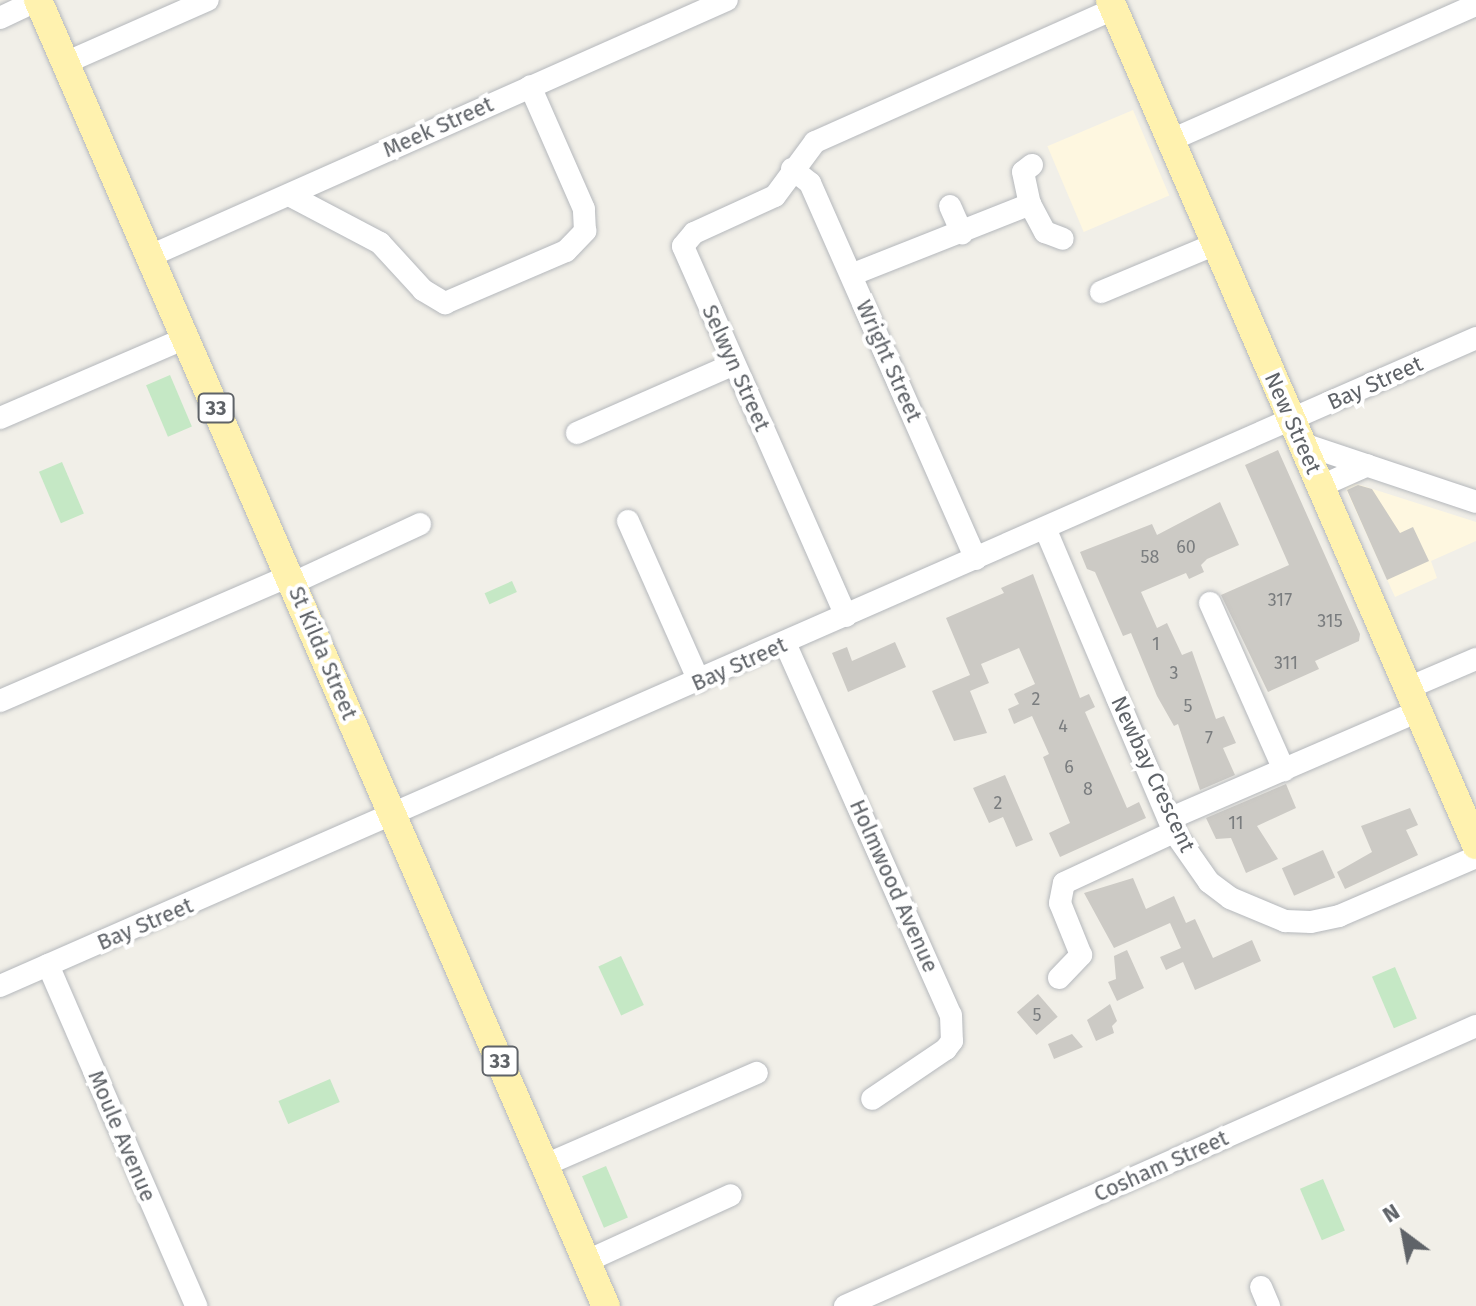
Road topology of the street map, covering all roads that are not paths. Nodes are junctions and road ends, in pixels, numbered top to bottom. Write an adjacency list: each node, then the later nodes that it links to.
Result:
1 (38, 0): 6 (street); 7 (main road, St Kilda Street / 33)
2 (208, 0): 7 (street)
3 (727, 0): 8 (street, Meek Street)
4 (1112, 4): 9 (main road, New Street); 11 (street)
5 (1476, 5): 9 (street)
6 (0, 18)
7 (65, 63): 18 (main road, St Kilda Street / 33)
8 (530, 86): 12 (street, Meek Street); 12 (street)
9 (1171, 140): 17 (main road, New Street)
10 (1032, 165): 13 (street)
11 (792, 169): 19 (street, Wright Street); 23 (street, Selwyn Street)
12 (289, 195): 18 (street, Meek Street)
13 (1030, 204): 15 (street); 16 (street)
14 (950, 206): 15 (street)
15 (962, 233): 19 (street)
16 (1063, 239)
17 (1216, 244): 20 (street); 25 (main road, New Street)
18 (150, 256): 21 (main road, St Kilda Street / 33)
19 (851, 275): 33 (street, Wright Street)
20 (1101, 292)
21 (186, 338): 24 (street); 34 (main road, St Kilda Street / 33)
22 (1476, 338): 25 (street, Bay Street)
23 (734, 364): 26 (street); 36 (street, Selwyn Street)
24 (0, 418)
25 (1298, 432): 27 (street); 28 (main road, New Street); 32 (street, Bay Street)
26 (577, 433)
27 (1368, 465): 28 (street); 29 (street)
28 (1321, 486): 40 (main road, New Street)
29 (1476, 502)
30 (628, 521): 39 (street)
31 (420, 524): 34 (street)
32 (1045, 528): 33 (street, Bay Street); 44 (street, Newbay Crescent)
33 (976, 559): 36 (street, Bay Street)
34 (291, 580): 41 (street); 43 (main road, St Kilda Street / 33)
35 (1210, 603): 42 (street)
36 (846, 616): 37 (street, Bay Street)
37 (785, 643): 39 (street, Bay Street); 52 (street, Holmwood Avenue)
38 (1476, 659): 40 (street)
39 (699, 681): 43 (street, Bay Street)
40 (1414, 700): 42 (street); 45 (main road, New Street)
41 (0, 701)
42 (1284, 770): 44 (street)
43 (394, 816): 47 (street, Bay Street); 53 (main road, St Kilda Street / 33)
44 (1172, 825): 46 (street, Newbay Crescent); 48 (street)
45 (1476, 845)
46 (1476, 857)
47 (48, 965): 49 (street, Bay Street); 56 (street, Moule Avenue)
48 (1059, 978)
49 (0, 986)
50 (1476, 1026): 58 (street, Cosham Street)
51 (757, 1073): 53 (street)
52 (872, 1099)
53 (545, 1165): 55 (main road, St Kilda Street / 33)
54 (731, 1195): 55 (street)
55 (587, 1261): 57 (main road, St Kilda Street / 33)
56 (196, 1306)
57 (606, 1306)
58 (845, 1306)

